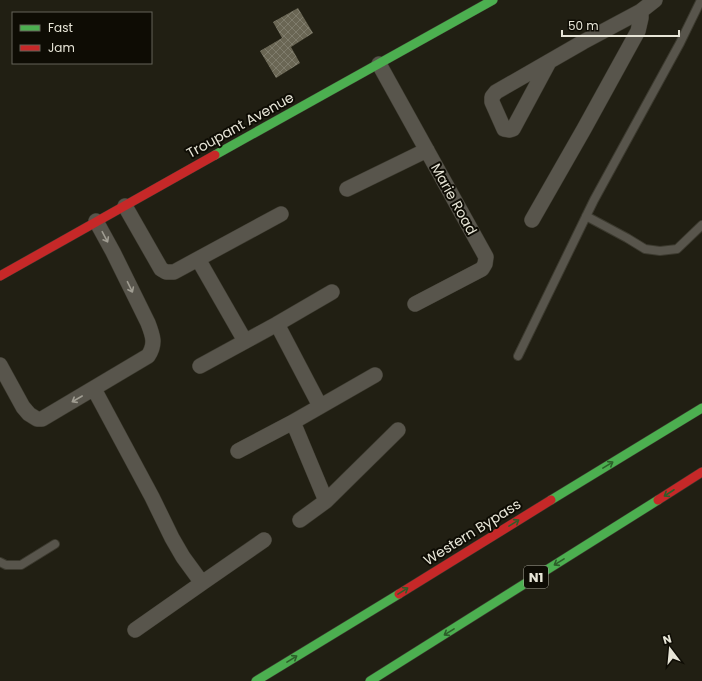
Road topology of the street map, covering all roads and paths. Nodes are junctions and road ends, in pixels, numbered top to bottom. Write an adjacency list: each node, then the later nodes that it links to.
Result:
1 (493, 0): 6 (main road, Troupant Avenue)
2 (655, 0): 4 (street)
3 (701, 0): 11 (lane)
4 (641, 11): 5 (street); 12 (street)
5 (548, 62)
6 (379, 64): 7 (street, Marie Road); 9 (main road, Troupant Avenue)
7 (427, 150): 8 (street); 18 (street, Marie Road)
8 (347, 189)
9 (125, 206): 13 (main road, Troupant Avenue); 15 (street)
10 (281, 214): 15 (street)
11 (586, 216): 14 (lane); 21 (lane)
12 (532, 220)
13 (96, 222): 16 (main road, Troupant Avenue); 25 (street, one-way to 25)
14 (702, 225)
15 (198, 259): 20 (street)
16 (0, 276)
17 (332, 292): 19 (street)
18 (415, 304)
19 (277, 324): 20 (street); 26 (street)
20 (245, 341): 23 (street)
21 (518, 356)
22 (0, 365): 25 (street, one-way to 22)
23 (200, 366)
24 (375, 375): 26 (street)
25 (94, 389): 37 (street)
26 (320, 406): 28 (street)
27 (702, 408): 39 (main road, Western Bypass, one-way to 27)
28 (292, 422): 30 (street); 32 (street)
29 (398, 430): 32 (street)
30 (238, 451)
31 (702, 472): 40 (main road, N1, one-way to 40)
32 (326, 500): 33 (street)
33 (300, 520)
34 (264, 540): 37 (street)
35 (55, 544): 36 (lane)
36 (0, 562)
37 (202, 583): 38 (street)
38 (135, 630)
39 (257, 680)
40 (370, 681)

